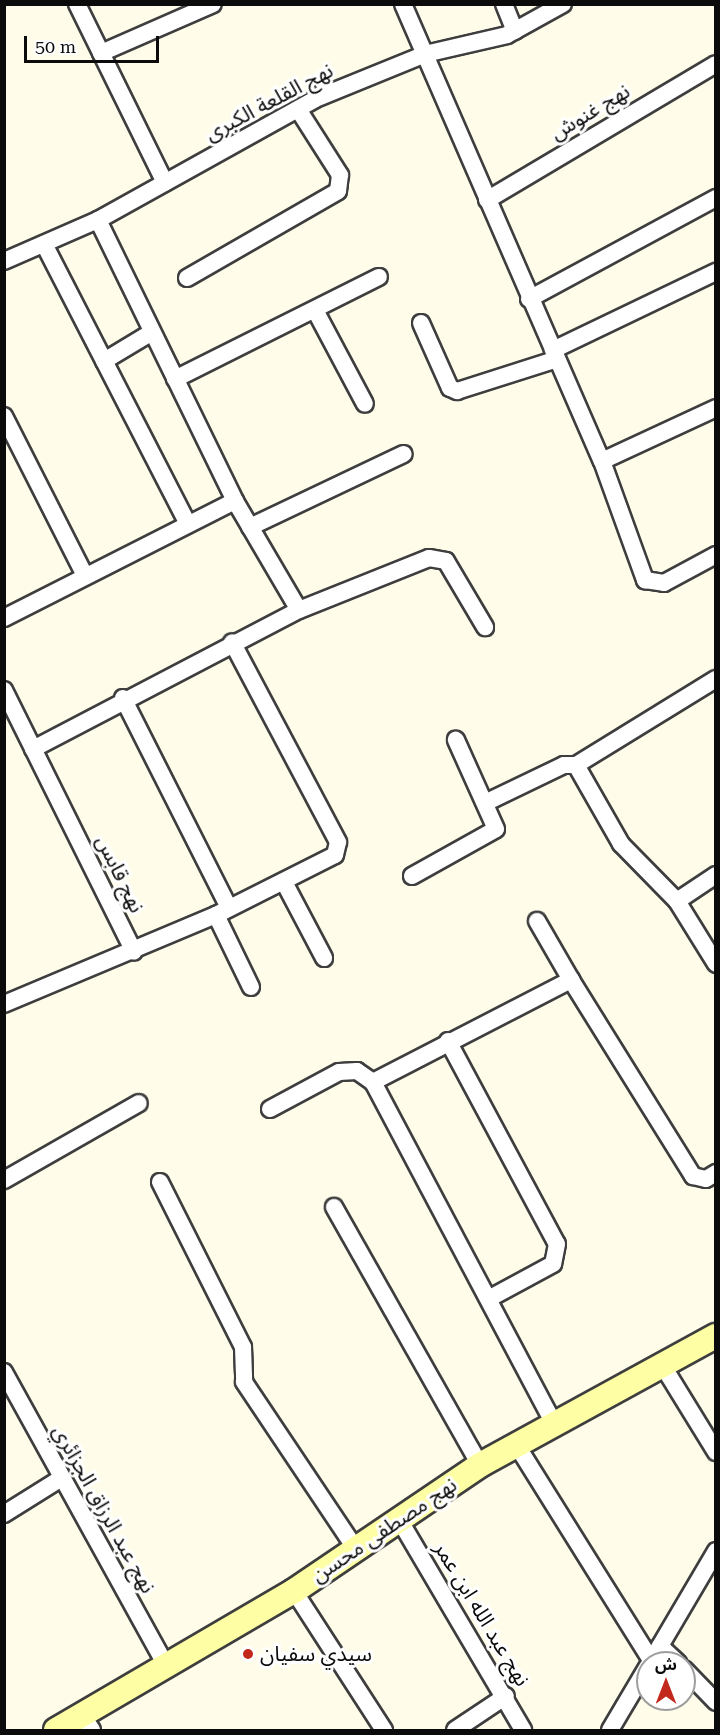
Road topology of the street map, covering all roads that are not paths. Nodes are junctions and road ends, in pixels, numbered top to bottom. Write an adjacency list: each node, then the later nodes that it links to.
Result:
1 (77, 4): 7 (street)
2 (213, 4): 7 (street)
3 (403, 4): 8 (street)
4 (504, 4): 6 (street)
5 (563, 4): 6 (street, نهج القلعة الكبرى)
6 (515, 31): 8 (street, نهج القلعة الكبرى)
7 (101, 52): 11 (street)
8 (425, 54): 10 (street, نهج القلعة الكبرى); 13 (street)
9 (716, 64): 13 (street, نهج غنوش)
10 (298, 109): 11 (street, نهج القلعة الكبرى); 19 (street)
11 (165, 183): 14 (street, نهج القلعة الكبرى)
12 (716, 198): 20 (street)
13 (487, 200): 20 (street)
14 (98, 220): 15 (street, نهج القلعة الكبرى); 23 (street)
15 (44, 243): 16 (street, نهج القلعة الكبرى); 25 (street)
16 (4, 261)
17 (716, 272): 24 (street)
18 (379, 277): 21 (street)
19 (187, 278)
20 (529, 299): 24 (street)
21 (315, 310): 26 (street); 27 (street)
22 (421, 323): 24 (street)
23 (152, 332): 25 (street); 26 (street)
24 (555, 354): 31 (street)
25 (104, 361): 33 (street)
26 (175, 379): 32 (street)
27 (365, 404)
28 (716, 408): 31 (street)
29 (4, 416): 36 (street)
30 (404, 454): 34 (street)
31 (602, 461): 35 (street)
32 (235, 501): 33 (street); 34 (street)
33 (188, 524): 36 (street)
34 (250, 527): 37 (street)
35 (716, 555)
36 (85, 576): 38 (street)
37 (299, 610): 39 (street); 40 (street)
38 (4, 618)
39 (485, 627)
40 (232, 642): 43 (street); 50 (street)
41 (716, 679): 46 (street)
42 (4, 690): 45 (street, نهج قابس)
43 (123, 698): 45 (street); 52 (street)
44 (456, 740): 47 (street)
45 (33, 749): 54 (street, نهج قابس)
46 (576, 765): 47 (street); 51 (street)
47 (487, 802): 49 (street)
48 (716, 875): 51 (street)
49 (412, 876)
50 (284, 882): 52 (street); 55 (street)
51 (677, 901): 56 (street)
52 (223, 912): 54 (street); 58 (street)
53 (537, 921): 57 (street)
54 (134, 952): 59 (street)
55 (324, 958)
56 (716, 964)
57 (571, 980): 60 (street); 64 (street)
58 (251, 987)
59 (4, 1004)
60 (447, 1041): 61 (street); 68 (street)
61 (373, 1082): 63 (street); 68 (street)
62 (139, 1103): 65 (street)
63 (270, 1109)
64 (716, 1173)
65 (4, 1180)
66 (160, 1182): 79 (street)
67 (334, 1207): 75 (street)
68 (490, 1298): 72 (street)
69 (716, 1336): 70 (main road, نهج مصطفى محسن)
70 (663, 1366): 72 (main road, نهج مصطفى محسن); 74 (street)
71 (4, 1372): 76 (street, نهج عبد الرزاق الجزائري)
72 (553, 1422): 73 (main road, نهج مصطفى محسن)
73 (516, 1444): 75 (main road, نهج مصطفى محسن); 82 (street)
74 (716, 1452)
75 (480, 1465): 78 (main road, نهج مصطفى محسن)
76 (60, 1479): 77 (street); 84 (street, نهج عبد الرزاق الجزائري)
77 (4, 1514)
78 (400, 1521): 79 (main road, نهج مصطفى محسن); 87 (street, نهج عبد الله ابن عمر)
79 (356, 1549): 81 (main road, نهج مصطفى محسن)
80 (716, 1551): 83 (street)
81 (294, 1591): 84 (main road, نهج مصطفى محسن); 91 (street)
82 (647, 1651)
83 (657, 1651)
84 (166, 1666): 89 (main road, نهج مصطفى محسن)
85 (696, 1681): 88 (street)
86 (636, 1686): 94 (street)
87 (506, 1696): 92 (street); 93 (street, نهج عبد الله ابن عمر)
88 (716, 1701)
89 (87, 1723): 90 (main road, نهج مصطفى محسن)
90 (56, 1731)
91 (384, 1731)
92 (455, 1731)
93 (523, 1731)
94 (610, 1731)

